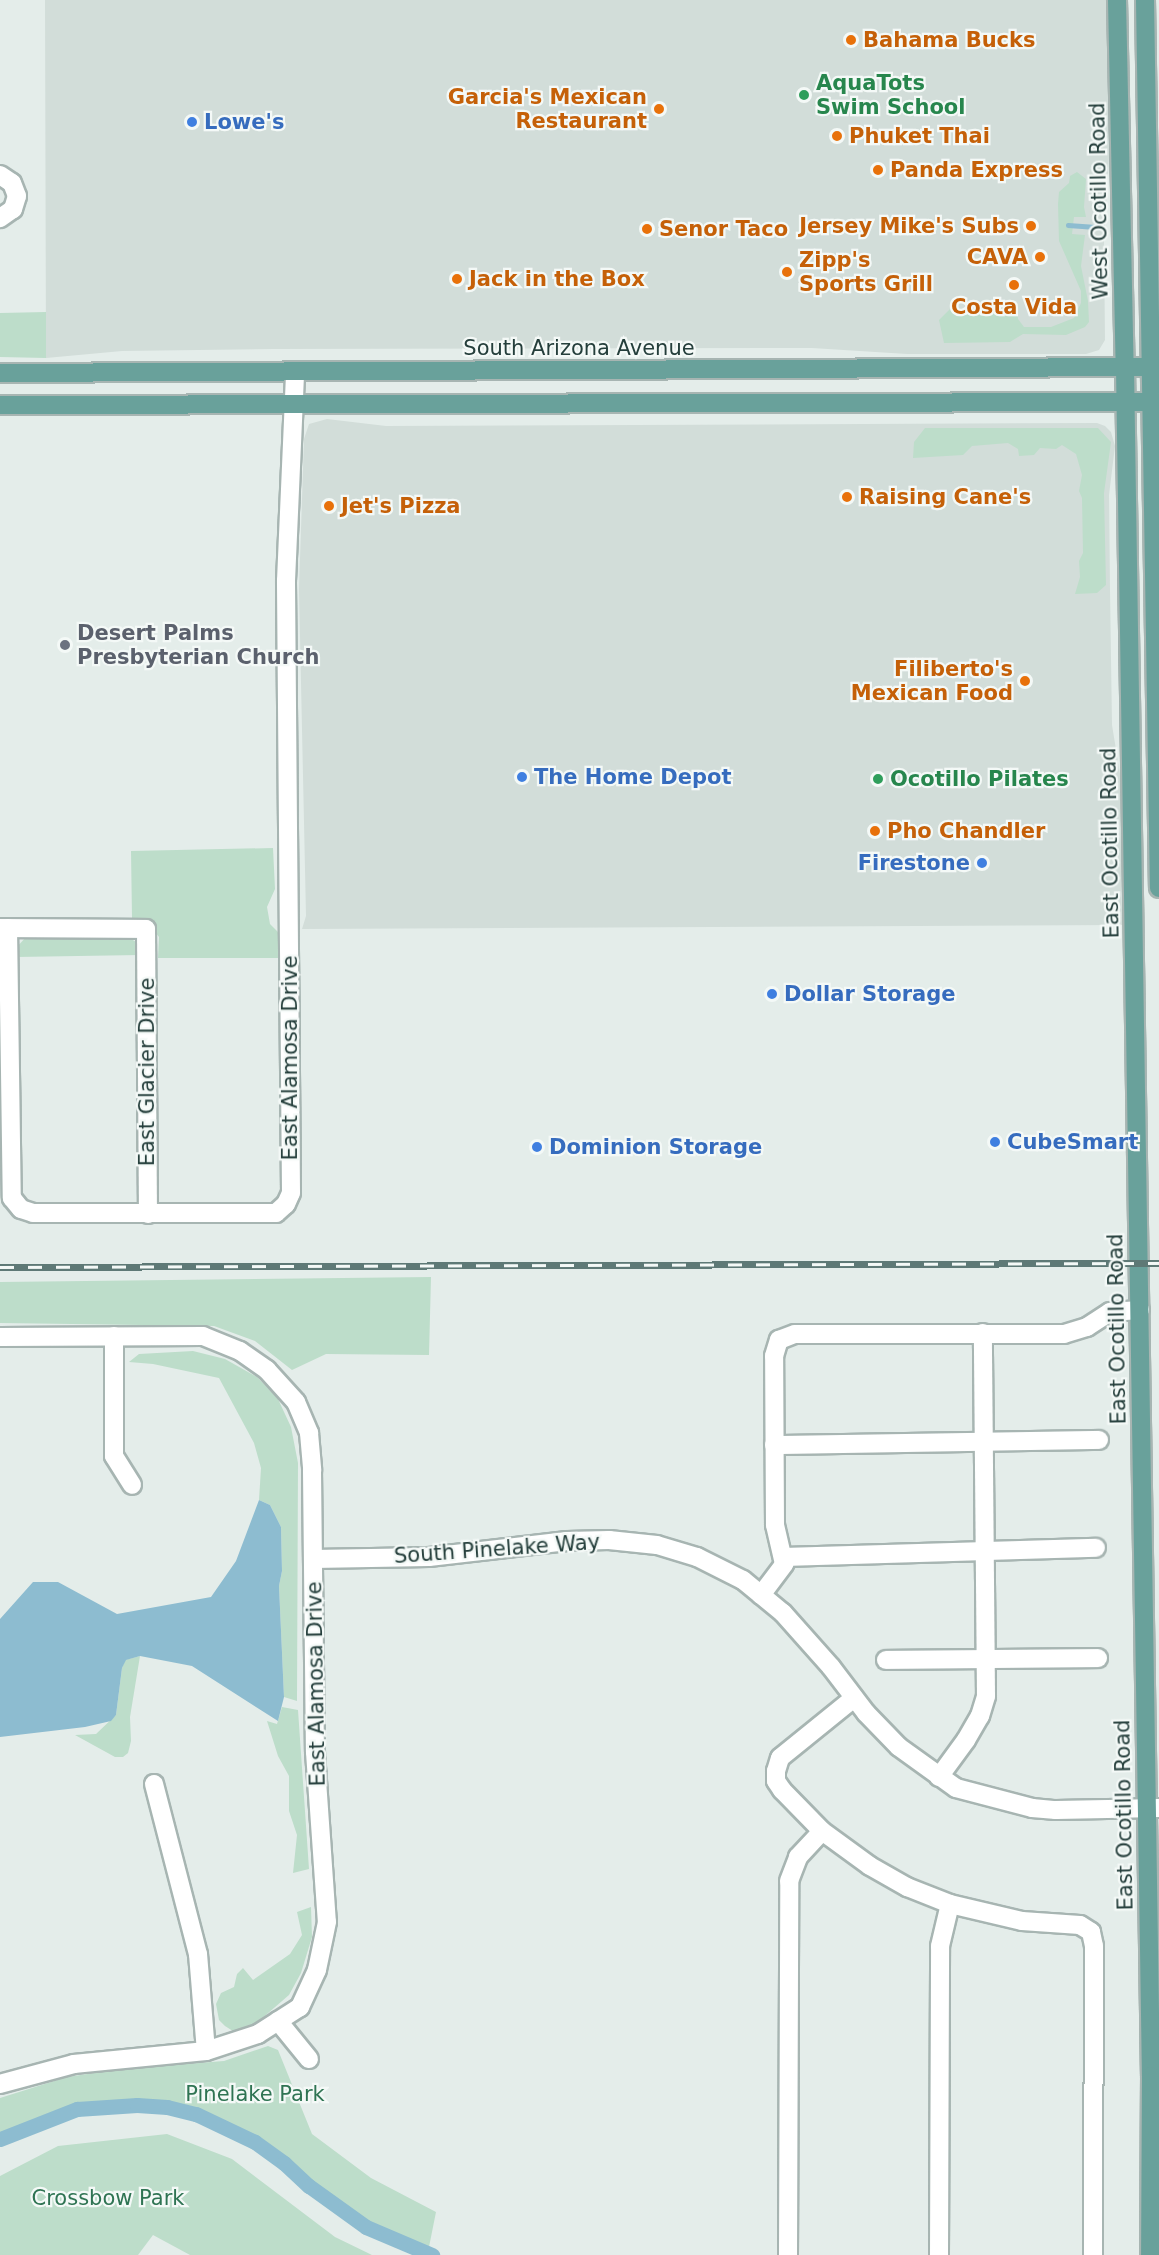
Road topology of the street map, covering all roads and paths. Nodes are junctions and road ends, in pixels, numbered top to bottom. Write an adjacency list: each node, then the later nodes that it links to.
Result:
1 (1117, 0): 5 (main road, West Ocotillo Road)
2 (1145, 0): 6 (main road)
3 (0, 175): 4 (street)
4 (0, 218)
5 (1125, 367): 6 (main road, South Arizona Avenue); 7 (main road, South Arizona Avenue); 9 (main road, West Ocotillo Road)
6 (1154, 367): 10 (main road)
7 (295, 371): 8 (main road, South Arizona Avenue); 12 (street, East Alamosa Drive)
8 (0, 373)
9 (1125, 402): 10 (main road); 12 (main road); 13 (main road, East Ocotillo Road)
10 (1155, 402): 14 (main road)
11 (0, 405): 12 (main road)
12 (293, 405): 17 (street, East Alamosa Drive)
13 (1131, 748): 14 (main road); 18 (main road, East Ocotillo Road)
14 (1157, 748): 15 (main road)
15 (1159, 888)
16 (4, 928): 17 (street); 17 (street, East Glacier Drive)
17 (148, 1214)
18 (1140, 1310): 19 (street); 37 (main road, East Ocotillo Road)
19 (983, 1333): 23 (street); 24 (street)
20 (114, 1336): 21 (street, East Alamosa Drive); 25 (street); 29 (street, East Alamosa Drive)
21 (0, 1337)
22 (1099, 1440): 23 (street)
23 (983, 1443): 24 (street); 27 (street)
24 (774, 1445): 28 (street)
25 (132, 1485)
26 (1096, 1548): 27 (street)
27 (986, 1551): 28 (street); 31 (street)
28 (784, 1557): 30 (street)
29 (313, 1559): 30 (street, South Pinelake Way); 40 (street, East Alamosa Drive)
30 (761, 1596): 34 (street, South Pinelake Way)
31 (987, 1658): 32 (street); 33 (street); 35 (street)
32 (1098, 1658)
33 (886, 1660)
34 (854, 1698): 35 (street, South Pinelake Way); 38 (street)
35 (939, 1777): 37 (street, South Pinelake Way)
36 (154, 1785): 41 (street)
37 (1153, 1809): 47 (main road, East Ocotillo Road)
38 (822, 1831): 39 (street); 44 (street)
39 (950, 1904): 45 (street); 46 (street)
40 (278, 2021): 41 (street); 42 (street)
41 (206, 2051): 43 (street)
42 (309, 2059)
43 (0, 2084)
44 (788, 2255)
45 (939, 2255)
46 (1094, 2255)
47 (1150, 2255)

